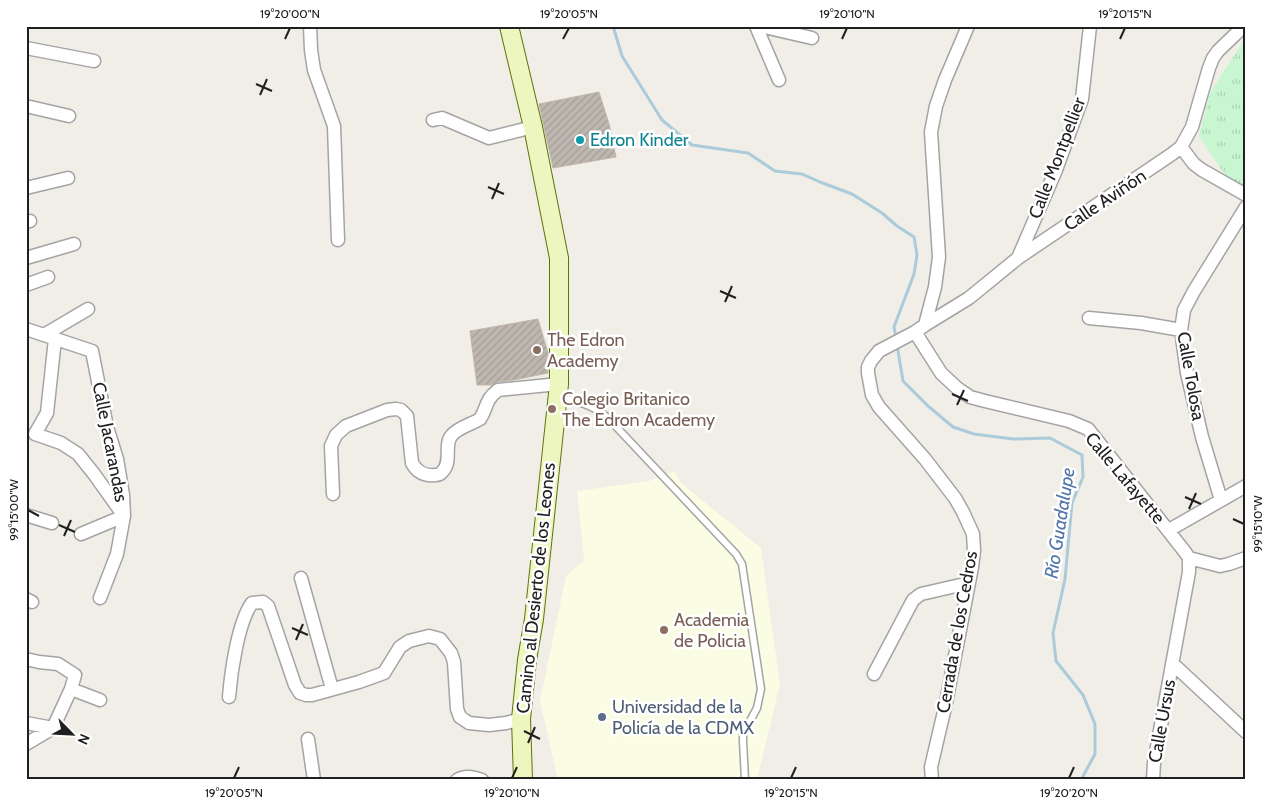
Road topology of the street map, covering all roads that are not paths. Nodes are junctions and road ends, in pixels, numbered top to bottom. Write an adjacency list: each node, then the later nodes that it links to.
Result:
1 (310, 26): 20 (street)
2 (509, 26): 14 (main road, Camino al Desierto de los Leones)
3 (758, 26): 7 (street); 10 (street)
4 (967, 26): 29 (street)
5 (1090, 26): 23 (street, Calle Montpellier)
6 (1244, 26): 15 (street, Calle Aviñón)
7 (812, 38)
8 (26, 48): 9 (street)
9 (94, 61)
10 (779, 80)
11 (26, 106): 12 (street)
12 (69, 116)
13 (433, 120): 14 (street)
14 (533, 127): 32 (main road, Camino al Desierto de los Leones)
15 (1181, 147): 18 (street); 23 (street, Calle Aviñón)
16 (68, 178): 17 (street)
17 (26, 188)
18 (1246, 196)
19 (1246, 207): 30 (street, Calle Tolosa)
20 (338, 240)
21 (74, 244): 22 (street)
22 (26, 258)
23 (1018, 258): 29 (street, Calle Aviñón)
24 (48, 277): 25 (street)
25 (26, 285)
26 (88, 309): 31 (street)
27 (1089, 318): 30 (street)
28 (26, 328): 31 (street, Calle Jacarandas)
29 (917, 330): 39 (street, Calle Lafayette); 44 (street, Cerrada de los Cedros)
30 (1181, 330): 35 (street, Calle Tolosa)
31 (49, 337): 37 (street, Calle Jacarandas); 37 (street)
32 (558, 390): 34 (street); 53 (main road, Camino al Desierto de los Leones); 63 (lane)
33 (1246, 486): 35 (street)
34 (333, 494)
35 (1221, 500): 39 (street)
36 (26, 515): 38 (street)
37 (124, 516): 40 (street); 45 (street, Calle Jacarandas)
38 (52, 523)
39 (1169, 530): 41 (street, Calle Lafayette)
40 (81, 534)
41 (1189, 558): 42 (street); 47 (street)
42 (1246, 558)
43 (301, 578): 50 (street)
44 (968, 583): 48 (street); 64 (street, Cerrada de los Cedros)
45 (100, 598)
46 (26, 659): 49 (street)
47 (1172, 663): 56 (street); 65 (street, Calle Ursus)
48 (874, 674)
49 (71, 689): 52 (street); 55 (street)
50 (332, 690): 51 (street); 53 (street)
51 (229, 696)
52 (100, 700)
53 (521, 719): 62 (main road, Camino al Desierto de los Leones)
54 (26, 723): 55 (street)
55 (53, 728): 58 (street)
56 (1246, 732)
57 (308, 739): 59 (street)
58 (26, 744)
59 (314, 780)
60 (457, 780): 61 (street)
61 (482, 780)
62 (523, 780)
63 (745, 780)
64 (932, 780)
65 (1153, 780)

